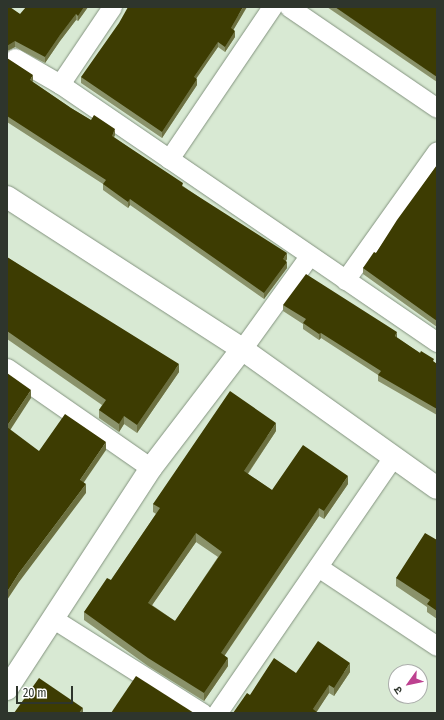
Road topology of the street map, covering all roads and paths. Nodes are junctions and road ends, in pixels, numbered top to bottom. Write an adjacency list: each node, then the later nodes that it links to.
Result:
1 (112, 7): 5 (street)
2 (272, 7): 8 (street)
3 (289, 7): 6 (street)
4 (15, 58): 5 (street)
5 (60, 84): 8 (street)
6 (437, 108)
7 (437, 151): 11 (street)
8 (169, 159): 10 (street)
9 (7, 197): 13 (street)
10 (308, 256): 11 (street); 13 (street)
11 (345, 280): 12 (street)
12 (437, 342)
13 (242, 349): 15 (street); 16 (street)
14 (7, 368): 16 (street)
15 (392, 458): 17 (street); 18 (street)
16 (151, 468): 19 (street)
17 (437, 488)
18 (318, 567): 20 (street); 23 (street)
19 (52, 618): 21 (street); 22 (street)
20 (437, 646)
21 (7, 689)
22 (202, 713)
23 (217, 713)

